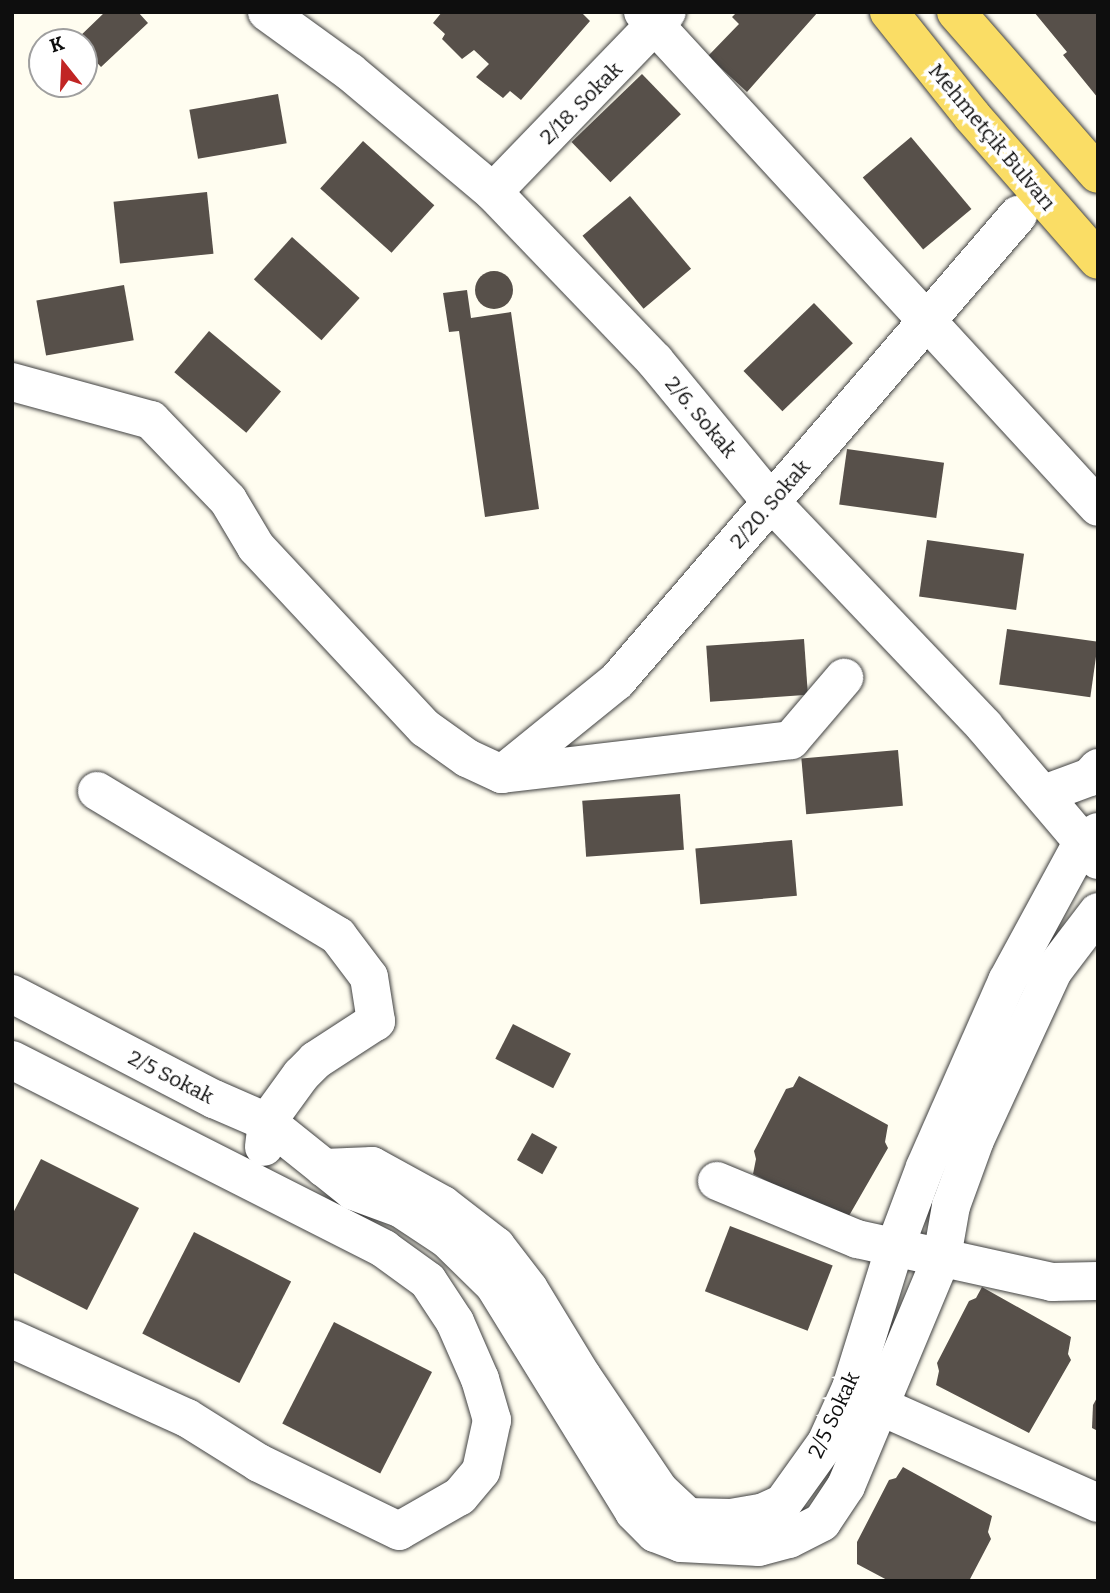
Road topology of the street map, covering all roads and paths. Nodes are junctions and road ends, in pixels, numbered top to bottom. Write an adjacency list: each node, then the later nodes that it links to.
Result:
1 (267, 12): 6 (street, 2/6. Sokak)
2 (889, 12): 8 (main road, Mehmetçik Bulvarı)
3 (956, 12): 5 (main road)
4 (655, 17): 6 (street, 2/18. Sokak); 9 (street)
5 (1098, 174)
6 (493, 192): 11 (street, 2/6. Sokak)
7 (1018, 215): 9 (street, 2/20. Sokak)
8 (1098, 260)
9 (928, 319): 11 (street, 2/20. Sokak); 12 (street)
10 (12, 382): 15 (street)
11 (772, 503): 15 (street, 2/20. Sokak); 17 (street, 2/6. Sokak)
12 (1098, 507)
13 (844, 678): 15 (street)
14 (1098, 768): 17 (street)
15 (502, 774)
16 (97, 791): 24 (street)
17 (1044, 794): 18 (street, 2/6. Sokak)
18 (1093, 845): 27 (street, 2/5 Sokak)
19 (1098, 912): 28 (street, 2/5 Sokak)
20 (12, 994): 21 (street, 2/5 Sokak)
21 (105, 1043): 23 (street); 24 (street, 2/5 Sokak)
22 (12, 1060): 23 (street)
23 (71, 1089): 26 (street)
24 (267, 1122): 26 (street); 31 (street, 2/5 Sokak)
25 (717, 1181): 27 (street)
26 (260, 1184): 30 (street)
27 (895, 1247): 28 (street); 31 (street, 2/5 Sokak)
28 (942, 1257): 29 (street); 31 (street, 2/5 Sokak)
29 (1098, 1281)
30 (12, 1339)
31 (865, 1397): 32 (street)
32 (1098, 1503)

